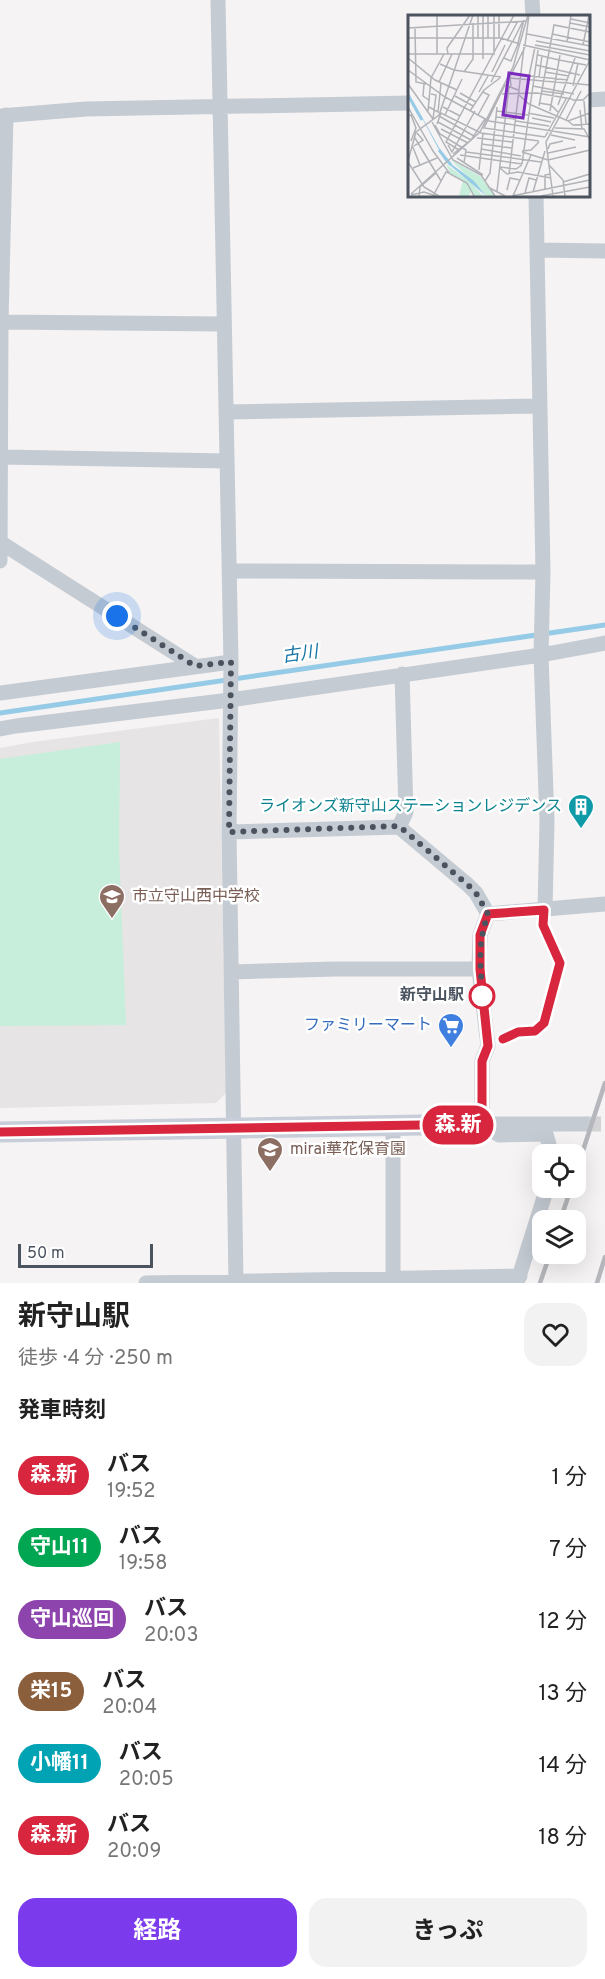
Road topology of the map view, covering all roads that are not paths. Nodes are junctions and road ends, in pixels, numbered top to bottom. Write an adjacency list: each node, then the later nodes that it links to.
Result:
1 (218, 0): 7 (street)
2 (532, 0): 3 (street)
3 (533, 15)
4 (605, 99): 5 (street)
5 (590, 100)
6 (408, 103): 7 (street)
7 (220, 107): 8 (street); 13 (street)
8 (3, 116): 12 (street)
9 (536, 196): 10 (street)
10 (537, 250): 11 (street); 14 (street)
11 (605, 251)
12 (1, 322): 13 (street); 16 (street)
13 (224, 324): 15 (street)
14 (539, 406): 15 (street); 21 (street)
15 (226, 412): 17 (street)
16 (1, 457): 17 (street); 18 (street)
17 (227, 461): 20 (street)
18 (0, 542): 19 (street); 25 (street)
19 (0, 561)
20 (229, 572): 21 (street); 24 (street)
21 (543, 572): 23 (street)
22 (605, 644): 23 (street)
23 (541, 655): 26 (street); 33 (street)
24 (231, 662): 25 (street); 28 (street)
25 (195, 666): 27 (street)
26 (402, 674): 28 (street); 30 (street)
27 (0, 693)
28 (230, 700): 29 (street); 31 (street)
29 (0, 729)
30 (399, 826): 31 (street); 34 (street)
31 (229, 832): 36 (street)
32 (605, 904): 33 (street)
33 (544, 910): 34 (street)
34 (488, 914): 35 (street)
35 (480, 969): 36 (street); 37 (street)
36 (231, 972): 40 (street)
37 (482, 1124): 38 (street); 39 (street); 42 (street)
38 (586, 1124)
39 (393, 1126): 40 (street); 45 (street)
40 (234, 1129): 41 (street); 46 (street)
41 (0, 1132)
42 (549, 1144)
43 (544, 1198): 44 (street)
44 (519, 1279): 45 (street)
45 (393, 1281): 46 (street)
46 (236, 1282): 47 (street)
47 (147, 1283)

